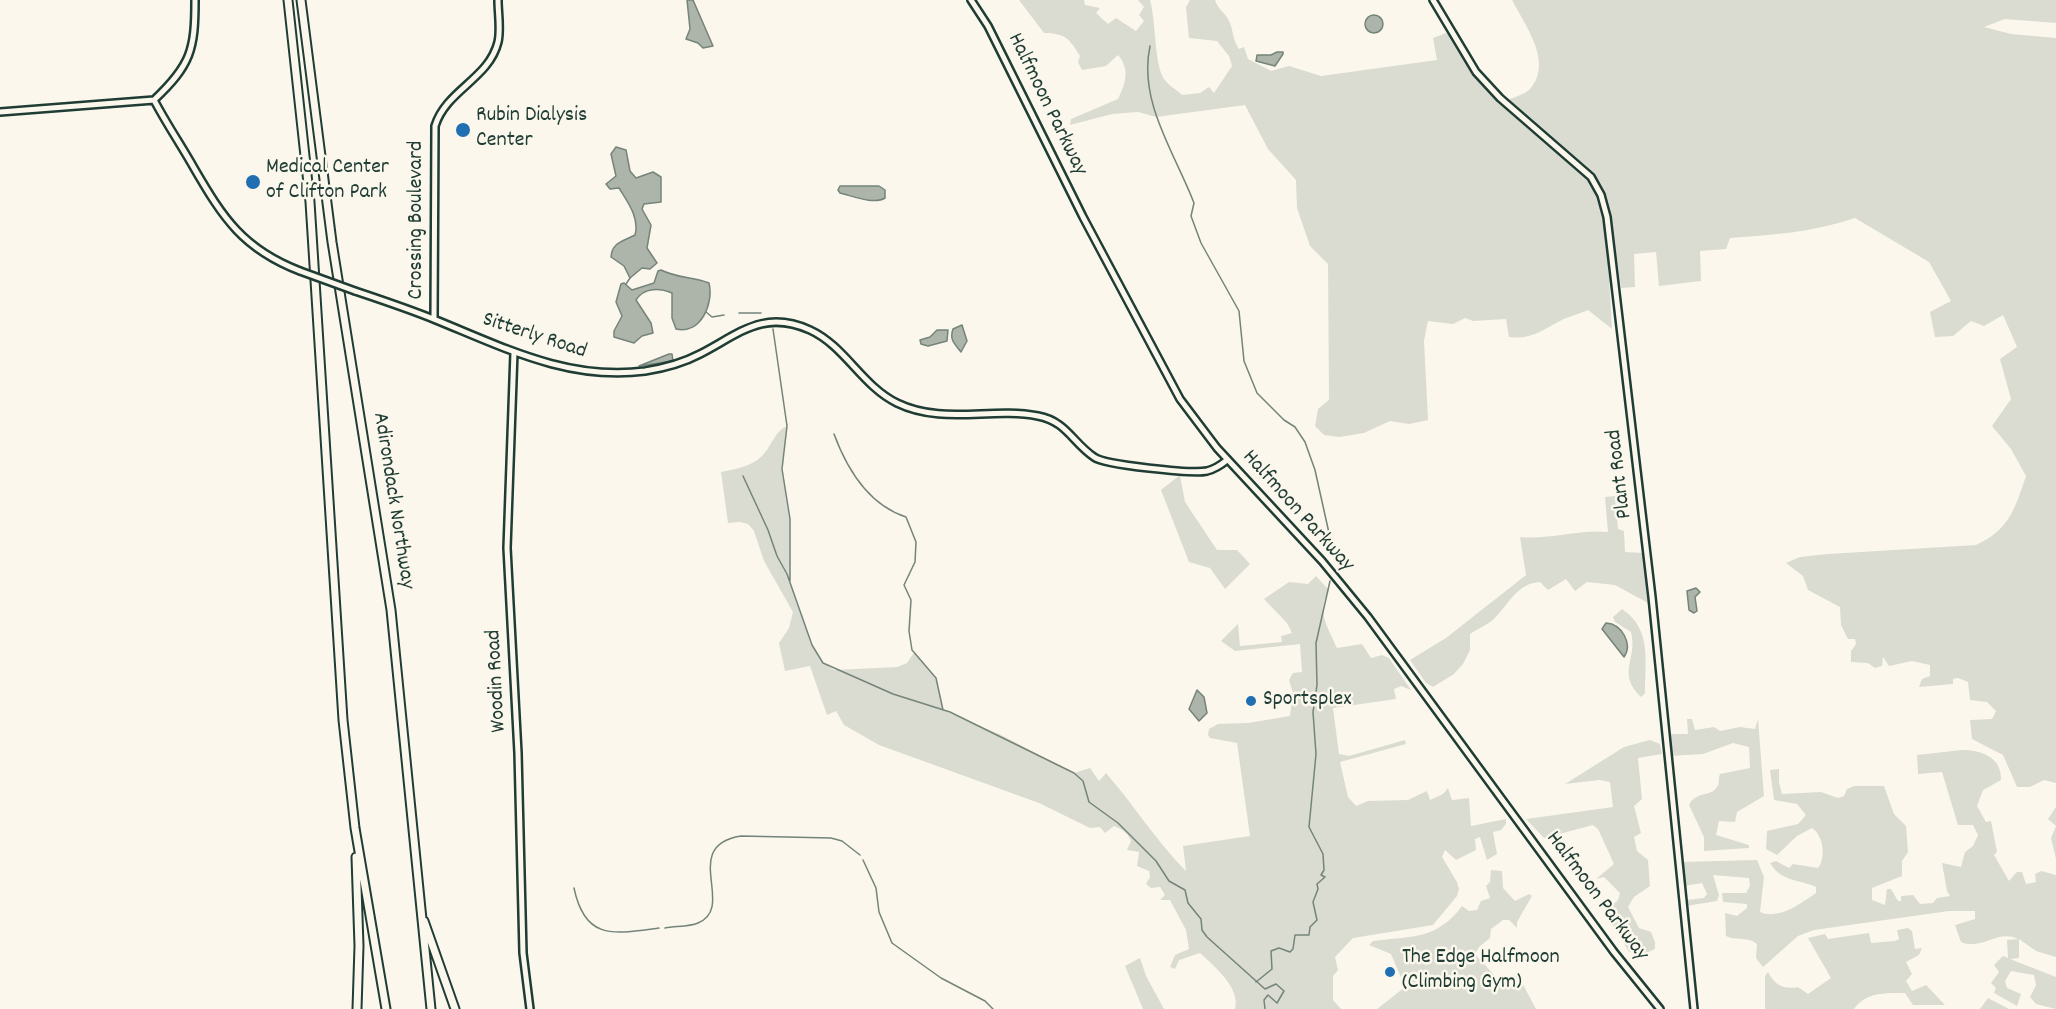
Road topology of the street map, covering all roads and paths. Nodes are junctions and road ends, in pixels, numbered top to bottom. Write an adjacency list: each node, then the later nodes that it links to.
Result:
1 (195, 0): 7 (street)
2 (288, 0): 12 (highway)
3 (301, 0): 13 (highway, Adirondack Northway)
4 (498, 0): 9 (street, Crossing Boulevard)
5 (971, 0): 11 (street, Halfmoon Parkway)
6 (1433, 0): 20 (street, Plant Road)
7 (154, 100): 8 (street); 9 (street, Sitterly Road, bridge)
8 (0, 112)
9 (434, 320): 10 (street, Sitterly Road)
10 (514, 352): 11 (street, Sitterly Road); 18 (street, Woodin Road)
11 (1227, 460): 19 (street, Halfmoon Parkway)
12 (355, 828): 14 (highway); 15 (highway)
13 (420, 905): 16 (highway, Adirondack Northway); 17 (highway)
14 (357, 1009)
15 (386, 1009)
16 (431, 1009)
17 (455, 1009)
18 (530, 1009)
19 (1660, 1009)
20 (1694, 1009)

